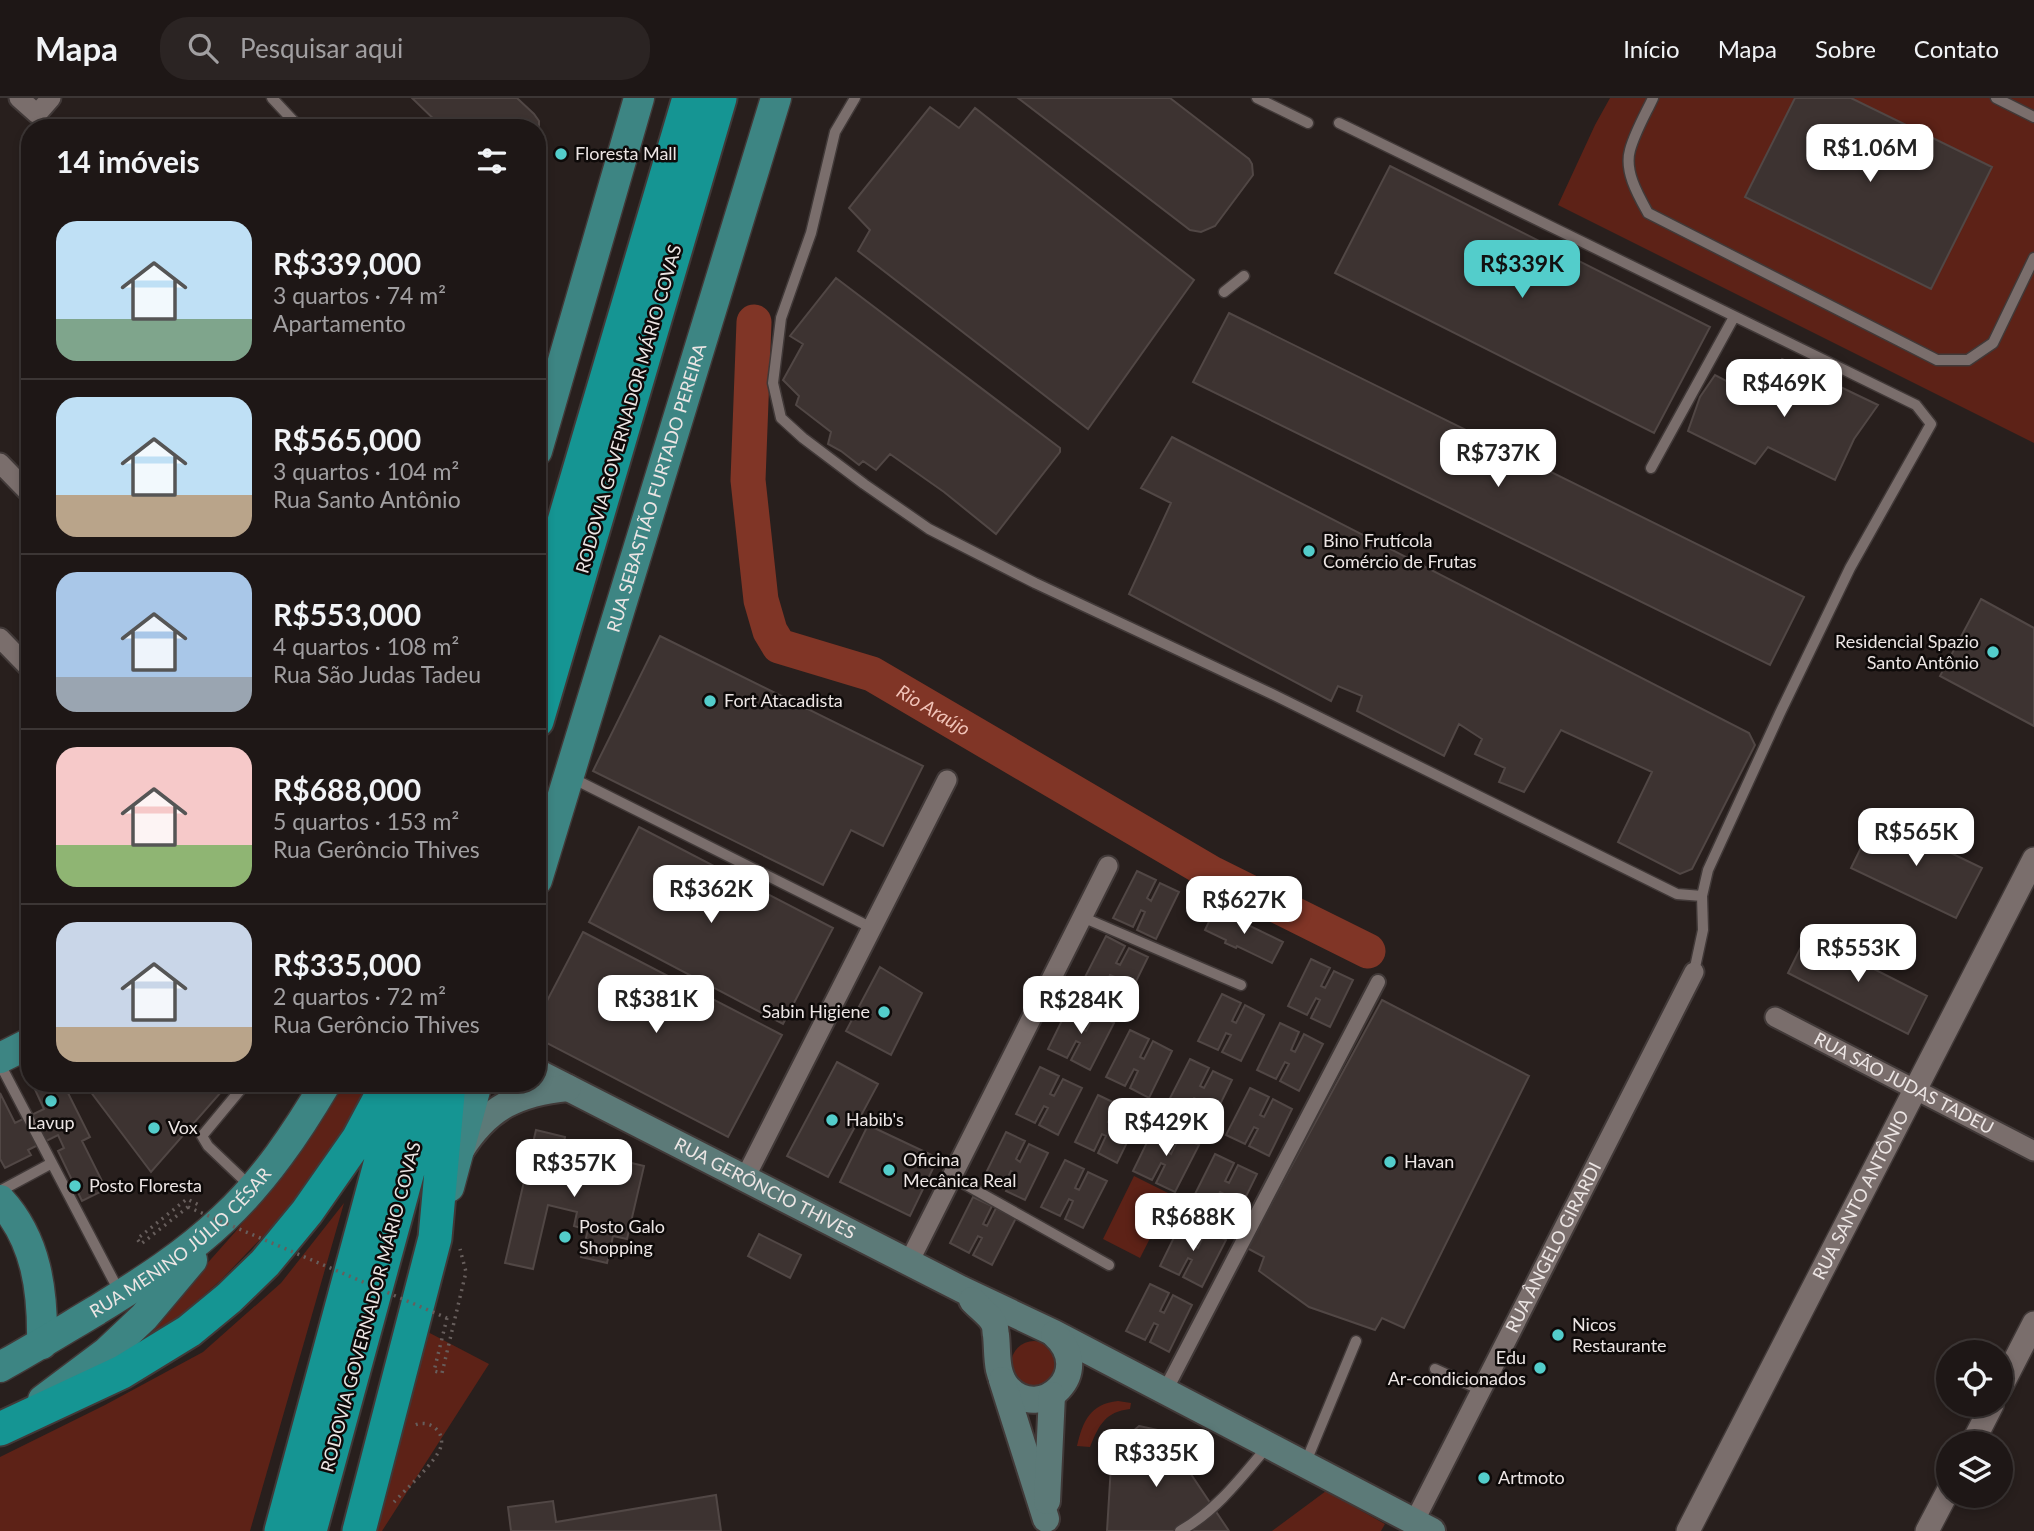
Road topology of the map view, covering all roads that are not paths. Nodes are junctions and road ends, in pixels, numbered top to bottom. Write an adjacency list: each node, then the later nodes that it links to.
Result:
1 (19, 98): 2 (street)
2 (51, 98)
3 (272, 98): 13 (lane)
4 (639, 98): 20 (main road)
5 (689, 98): 24 (highway, RODOVIA GOVERNADOR MÁRIO COVAS)
6 (720, 98): 27 (highway, RODOVIA GOVERNADOR MÁRIO COVAS)
7 (776, 98): 28 (main road, RUA SEBASTIÃO FURTADO PEREIRA)
8 (855, 98): 33 (lane)
9 (1257, 98): 14 (lane)
10 (1653, 98): 16 (lane)
11 (1996, 98): 12 (lane)
12 (2034, 117)
13 (292, 119)
14 (1308, 123)
15 (1339, 123): 19 (lane)
16 (2034, 258)
17 (1244, 276): 18 (lane)
18 (1224, 292)
19 (1734, 317): 22 (lane); 33 (lane)
20 (546, 420)
21 (0, 463): 23 (street)
22 (1651, 468)
23 (21, 485)
24 (546, 583)
25 (0, 638): 26 (street)
26 (21, 660)
27 (546, 690)
28 (569, 776): 30 (main road, RUA SEBASTIÃO FURTADO PEREIRA); 35 (lane)
29 (947, 780): 35 (street)
30 (546, 851)
31 (2034, 859): 46 (street, RUA SANTO ANTÔNIO)
32 (1108, 866): 34 (street)
33 (1702, 896): 36 (lane)
34 (1082, 917): 38 (lane); 58 (street)
35 (872, 928): 59 (street)
36 (1693, 972): 79 (street, RUA ÂNGELO GIRARDI)
37 (1378, 982): 78 (street)
38 (1241, 985)
39 (1775, 1017): 46 (street, RUA SÃO JUDAS TADEU)
40 (21, 1048): 41 (main road)
41 (0, 1058)
42 (0, 1064): 57 (lane)
43 (546, 1077): 44 (main road, RUA GERÔNCIO THIVES)
44 (568, 1088): 45 (main road); 59 (main road, RUA GERÔNCIO THIVES)
45 (546, 1090)
46 (1915, 1090): 55 (street, RUA SÃO JUDAS TADEU); 90 (street, RUA SANTO ANTÔNIO)
47 (239, 1092): 60 (lane)
48 (321, 1092): 60 (main road, RUA MENINO JÚLIO CÉSAR)
49 (383, 1092): 80 (highway)
50 (400, 1092): 86 (highway, RODOVIA GOVERNADOR MÁRIO COVAS)
51 (430, 1092): 87 (highway, RODOVIA GOVERNADOR MÁRIO COVAS)
52 (470, 1092): 56 (main road)
53 (470, 1092): 64 (highway)
54 (538, 1092): 56 (main road)
55 (2034, 1151)
56 (458, 1155): 64 (main road)
57 (52, 1163): 61 (lane); 68 (lane)
58 (951, 1177): 65 (street); 66 (lane)
59 (746, 1178): 65 (main road, RUA GERÔNCIO THIVES)
60 (252, 1188): 63 (main road, RUA MENINO JÚLIO CÉSAR)
61 (0, 1191)
62 (0, 1200): 72 (main road)
63 (225, 1218): 68 (main road, RUA MENINO JÚLIO CÉSAR); 80 (main road)
64 (447, 1239): 88 (highway)
65 (909, 1262): 67 (main road, RUA GERÔNCIO THIVES)
66 (1109, 1265)
67 (961, 1289): 70 (main road, RUA GERÔNCIO THIVES); 75 (main road)
68 (121, 1295): 72 (main road, RUA MENINO JÚLIO CÉSAR)
69 (2034, 1323): 73 (street)
70 (1048, 1331): 75 (main road); 77 (main road); 78 (main road, RUA GERÔNCIO THIVES)
71 (1356, 1341): 82 (lane)
72 (42, 1344): 74 (main road, RUA MENINO JÚLIO CÉSAR)
73 (2013, 1364)
74 (0, 1367)
75 (1000, 1369): 77 (main road); 84 (main road)
76 (1435, 1369): 79 (lane)
77 (1060, 1386): 78 (main road); 84 (main road)
78 (1157, 1386): 81 (main road)
79 (1481, 1390): 85 (street, RUA ÂNGELO GIRARDI)
80 (6, 1426)
81 (1268, 1446): 82 (main road); 89 (lane)
82 (1304, 1464): 85 (main road)
83 (1939, 1508): 91 (street)
84 (1046, 1525)
85 (1423, 1526)
86 (281, 1531)
87 (310, 1531)
88 (359, 1531)
89 (1180, 1531)
90 (1688, 1531)
91 (1927, 1531)

